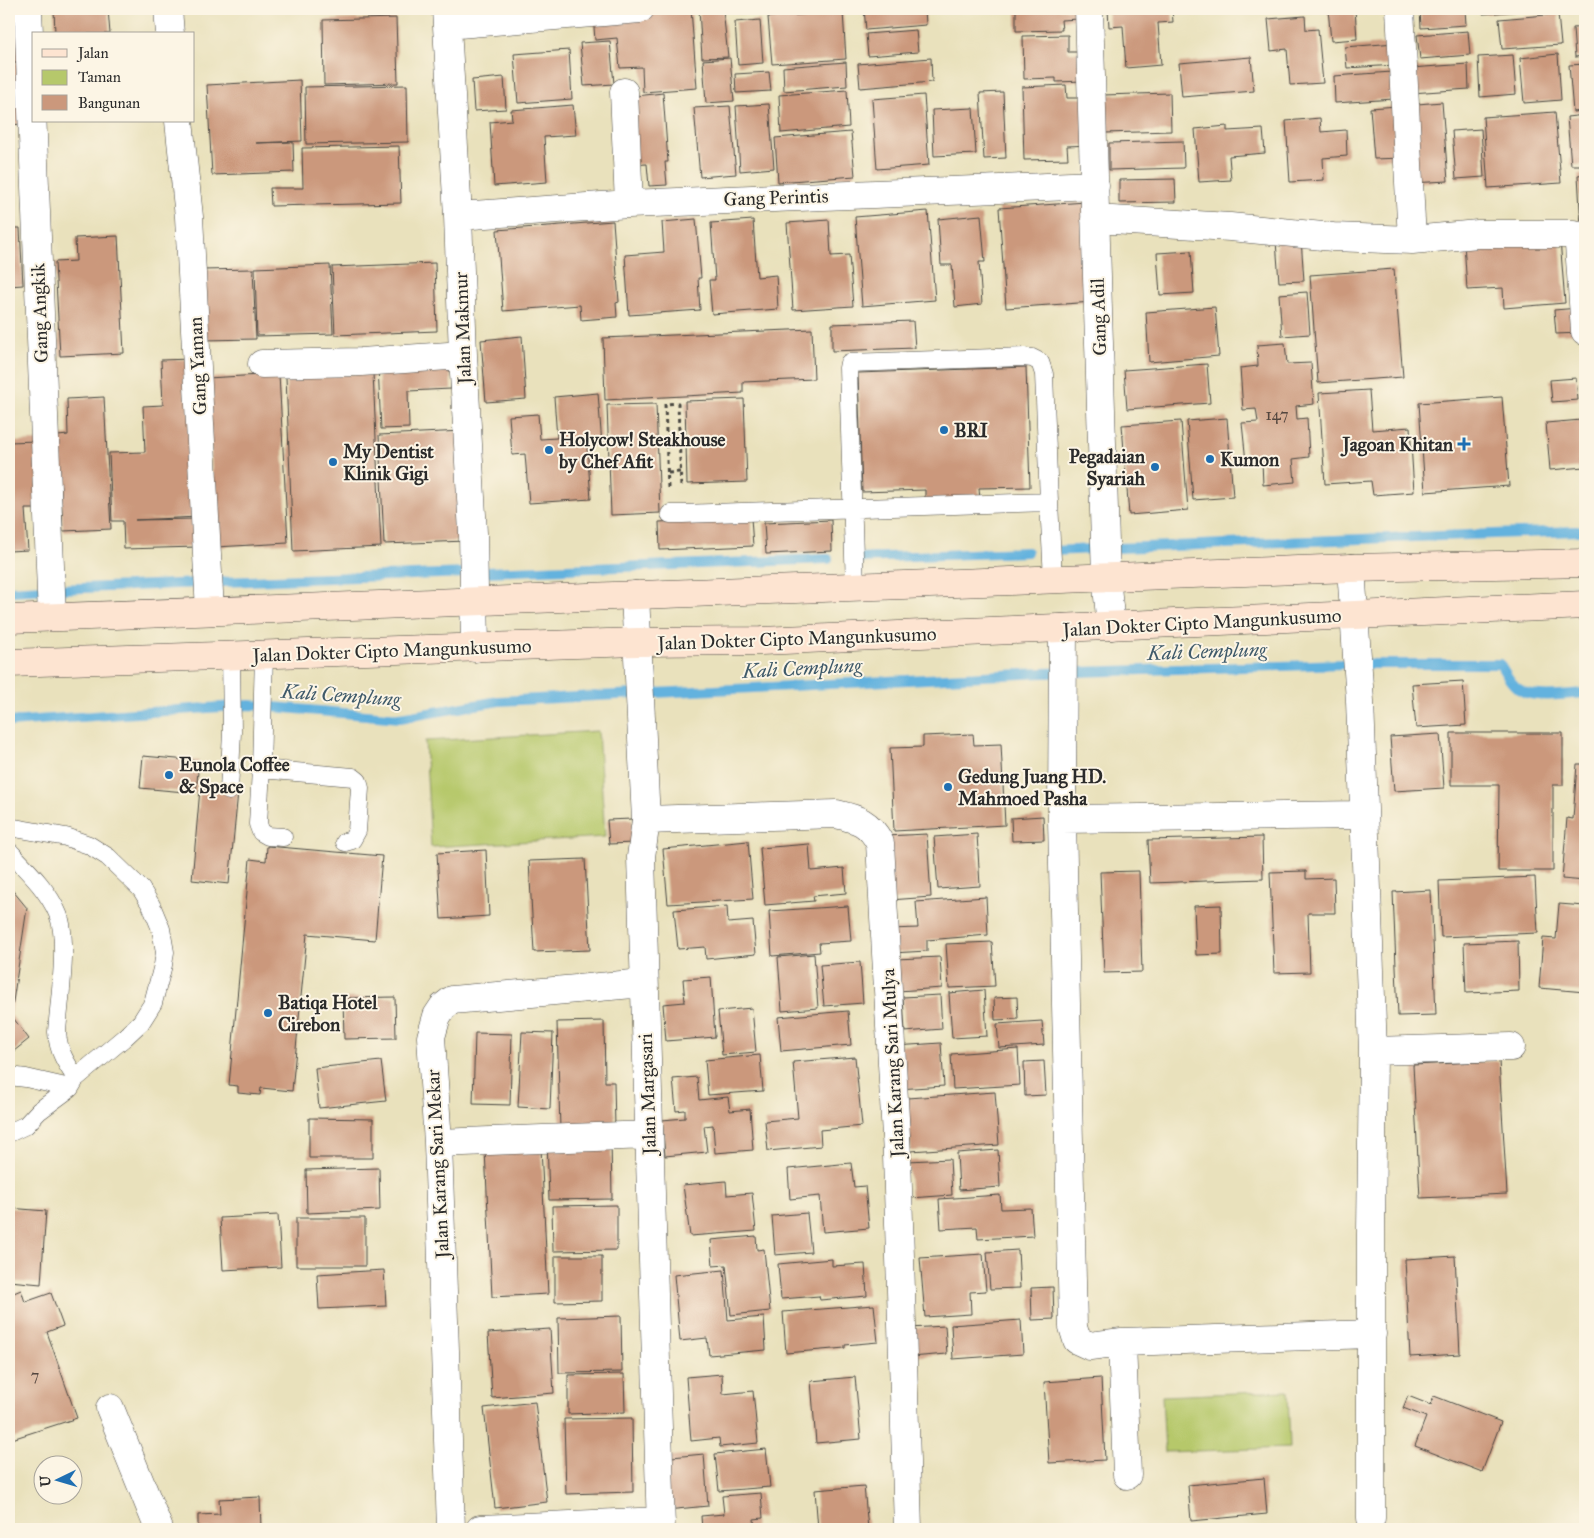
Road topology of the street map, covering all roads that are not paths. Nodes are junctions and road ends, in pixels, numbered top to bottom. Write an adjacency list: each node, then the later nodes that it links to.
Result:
1 (28, 9): 9 (street, Gang Angkik)
2 (168, 9): 7 (street)
3 (624, 9): 6 (street)
4 (1089, 9): 12 (street, Gang Adil)
5 (1400, 9): 16 (street)
6 (446, 17): 14 (street, Jalan Makmur)
7 (170, 32)
8 (624, 92): 13 (street)
9 (32, 110)
10 (32, 122): 33 (street, Gang Angkik)
11 (179, 122): 32 (street, Gang Yaman)
12 (1095, 185): 13 (street, Gang Perintis); 15 (street, Gang Adil)
13 (629, 204): 14 (street, Gang Perintis)
14 (458, 216): 19 (street, Jalan Makmur)
15 (1095, 219): 16 (street); 26 (street, Gang Adil)
16 (1412, 240): 17 (street)
17 (1577, 241): 18 (street)
18 (1585, 331)
19 (462, 355): 20 (street); 30 (street, Jalan Makmur)
20 (262, 364)
21 (1049, 502): 22 (lane); 22 (lane); 27 (lane)
22 (853, 508): 23 (lane); 28 (lane)
23 (676, 514)
24 (1585, 563): 25 (main road)
25 (1351, 568): 26 (main road); 35 (street)
26 (1106, 577): 27 (main road); 36 (street, Gang Adil)
27 (1053, 579): 28 (main road)
28 (855, 587): 29 (main road)
29 (635, 595): 30 (main road); 39 (street, Jalan Margasari)
30 (473, 601): 32 (main road); 38 (street, Jalan Makmur)
31 (1585, 605): 35 (main road, Jalan Dokter Cipto Mangunkusumo)
32 (210, 611): 33 (main road)
33 (52, 617): 34 (main road)
34 (9, 619)
35 (1354, 622): 36 (main road, Jalan Dokter Cipto Mangunkusumo); 45 (street)
36 (1110, 626): 37 (main road, Jalan Dokter Cipto Mangunkusumo)
37 (1063, 628): 39 (main road, Jalan Dokter Cipto Mangunkusumo); 46 (street)
38 (475, 648): 39 (main road, Jalan Dokter Cipto Mangunkusumo); 41 (main road, Jalan Dokter Cipto Mangunkusumo)
39 (638, 651): 47 (street, Jalan Margasari)
40 (9, 663): 42 (main road, Jalan Dokter Cipto Mangunkusumo)
41 (264, 667): 42 (main road, Jalan Dokter Cipto Mangunkusumo); 43 (lane)
42 (231, 668): 44 (lane)
43 (261, 769): 49 (lane); 50 (lane)
44 (230, 791)
45 (1363, 815): 46 (street); 54 (street)
46 (1062, 819): 61 (street)
47 (646, 820): 52 (street, Jalan Margasari); 69 (street, Jalan Karang Sari Mulya)
48 (9, 827): 56 (lane)
49 (283, 837)
50 (345, 842)
51 (9, 851): 56 (lane)
52 (644, 983): 58 (street, Jalan Margasari); 59 (street, Jalan Karang Sari Mekar)
53 (1511, 1047): 54 (street)
54 (1373, 1051): 60 (street)
55 (9, 1076): 56 (lane)
56 (73, 1083): 57 (lane)
57 (9, 1134)
58 (649, 1135): 59 (street); 65 (street, Jalan Margasari)
59 (438, 1143): 67 (street, Jalan Karang Sari Mekar)
60 (1372, 1334): 61 (street); 64 (street)
61 (1122, 1342): 63 (street)
62 (110, 1408): 66 (street)
63 (1127, 1475)
64 (1371, 1518)
65 (661, 1525): 68 (street)
66 (159, 1529)
67 (451, 1529)
68 (480, 1529)
69 (908, 1529)

